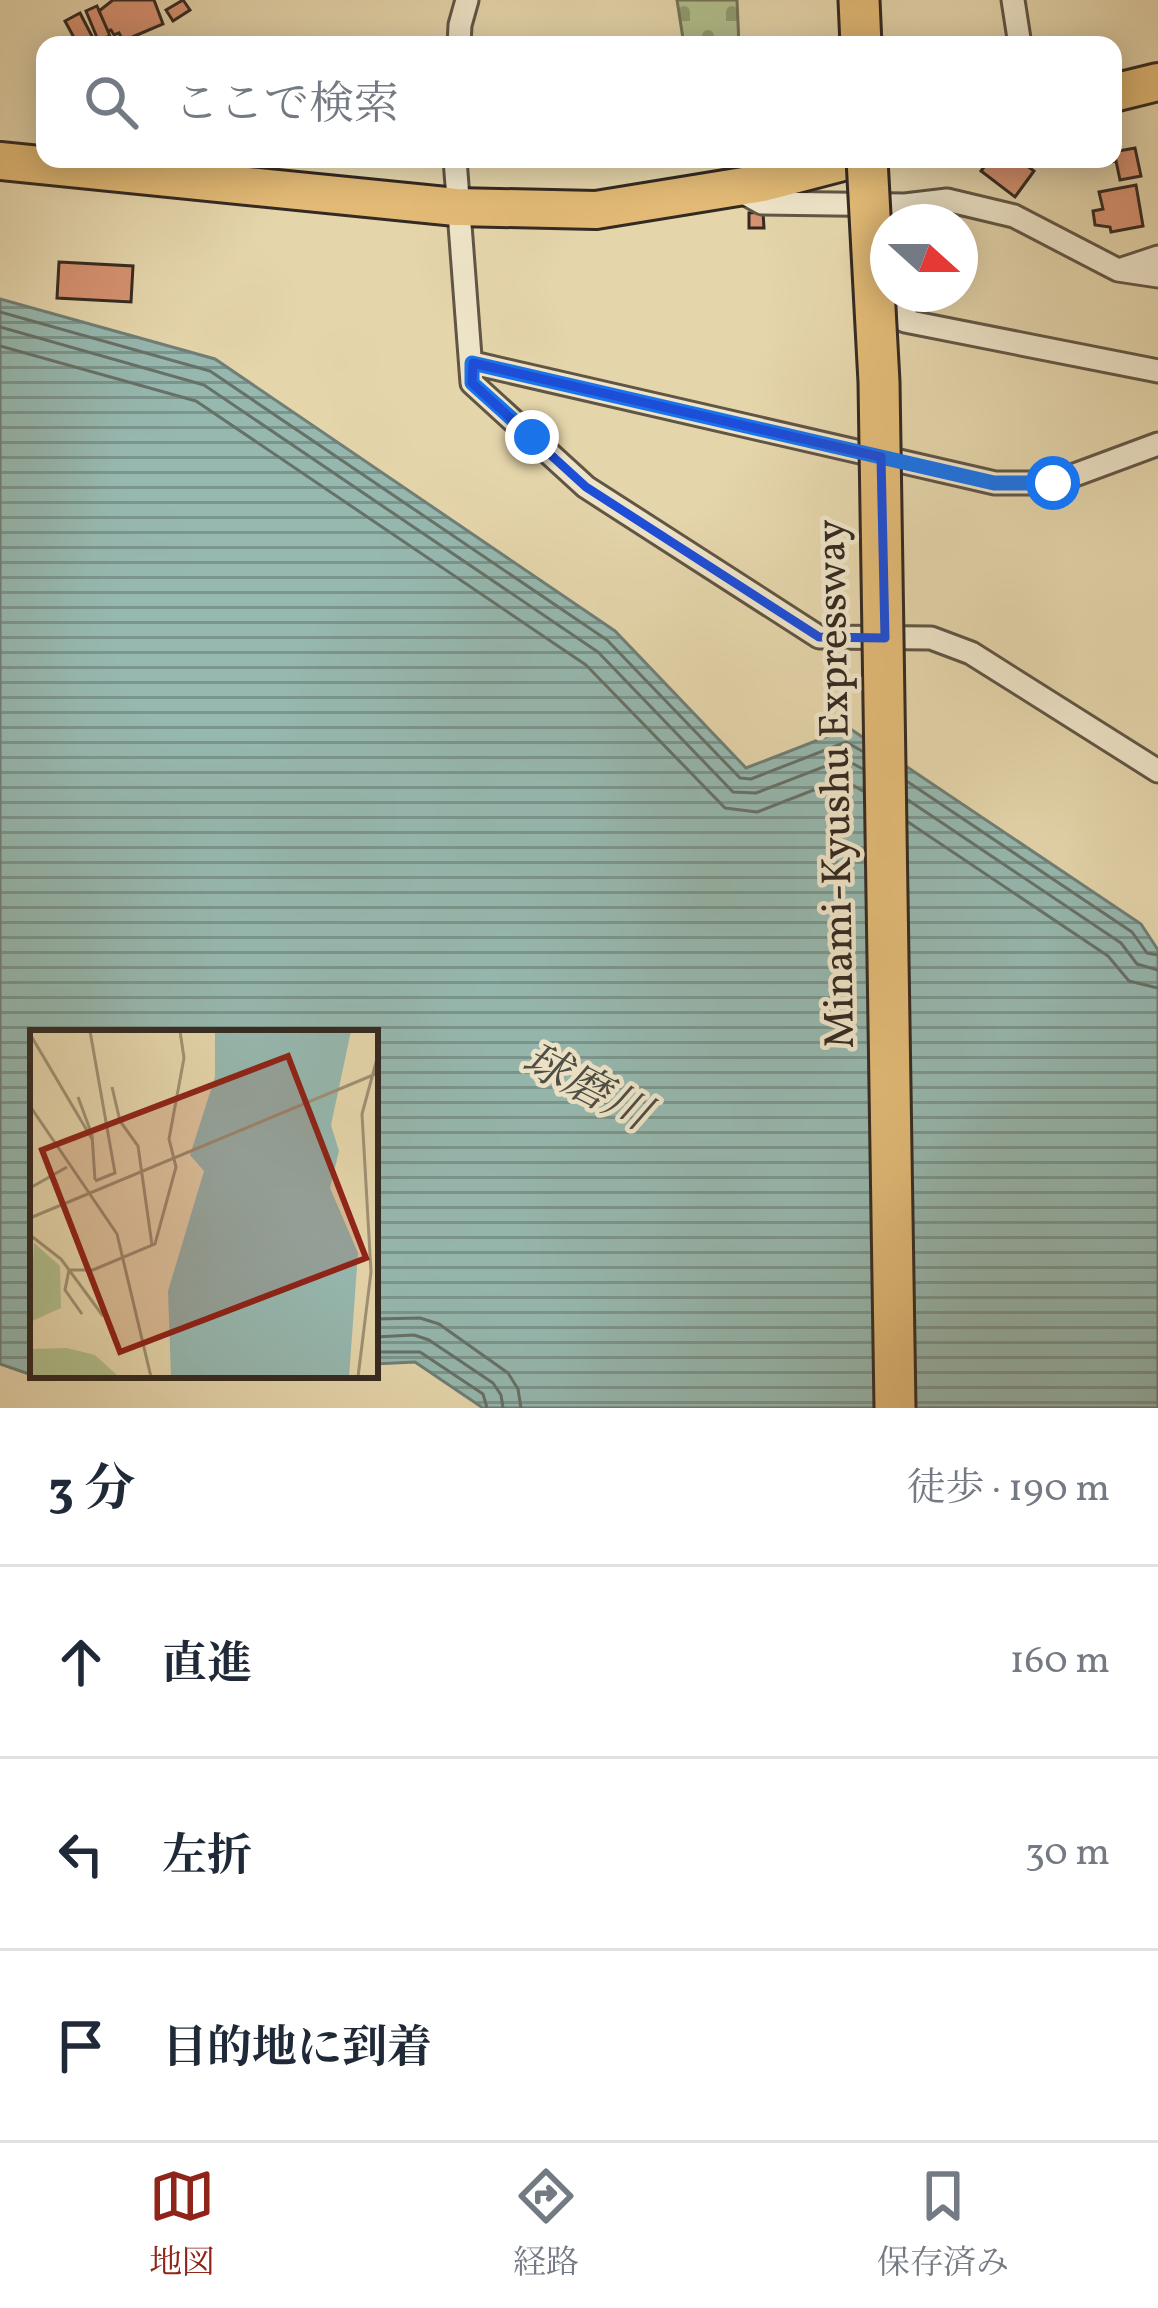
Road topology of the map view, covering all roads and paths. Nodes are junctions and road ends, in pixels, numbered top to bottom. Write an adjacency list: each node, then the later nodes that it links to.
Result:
1 (467, 0): 4 (street)
2 (859, 0): 5 (highway)
3 (1013, 0): 6 (street)
4 (461, 36)
5 (861, 36)
6 (1019, 36)
7 (1158, 82): 8 (highway)
8 (1122, 92)
9 (0, 161): 10 (highway)
10 (36, 165)
11 (69, 168): 18 (highway)
12 (455, 168): 18 (street)
13 (817, 168): 15 (highway)
14 (867, 168): 29 (highway, Minami-Kyushu Expressway, bridge)
15 (734, 188): 18 (highway); 20 (street)
16 (933, 204): 17 (street)
17 (963, 204)
18 (456, 207): 25 (street)
19 (978, 208): 22 (street)
20 (870, 211)
21 (1158, 257): 22 (street)
22 (1118, 270): 23 (street)
23 (1158, 276)
24 (905, 312): 26 (street)
25 (472, 363): 27 (street); 28 (street)
26 (1158, 371)
27 (1158, 444)
28 (1158, 771)
29 (895, 1408)

